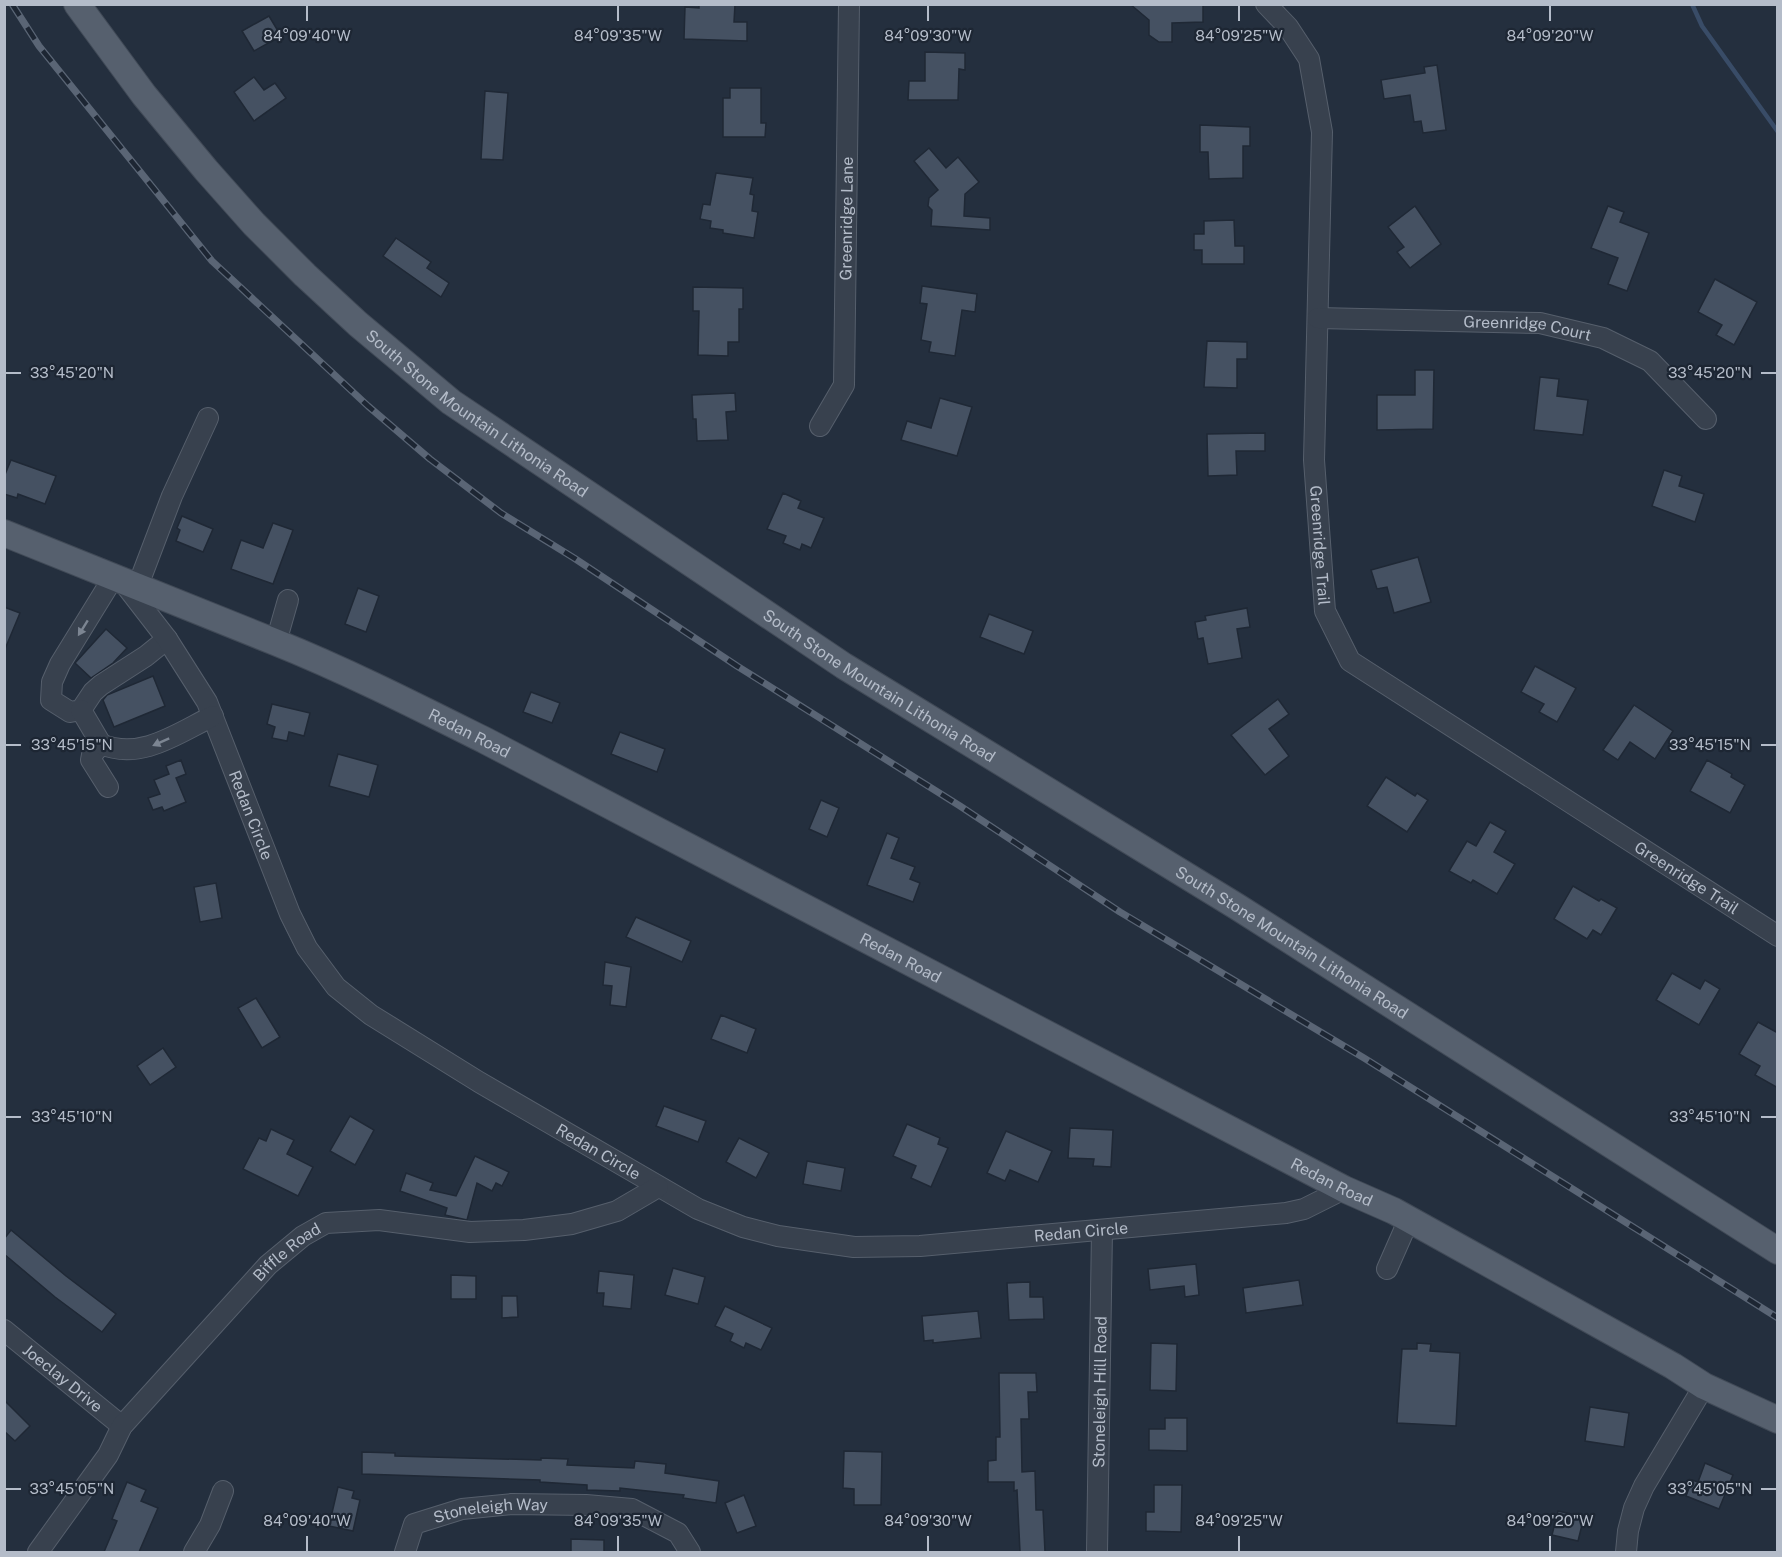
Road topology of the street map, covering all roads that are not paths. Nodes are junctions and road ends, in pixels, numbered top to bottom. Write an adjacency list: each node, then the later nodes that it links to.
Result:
1 (76, 4): 22 (main road, South Stone Mountain Lithonia Road)
2 (849, 4): 7 (street, Greenridge Lane)
3 (1266, 4): 4 (street, Greenridge Trail)
4 (1318, 318): 6 (street, Greenridge Court); 17 (street, Greenridge Trail)
5 (208, 418): 9 (street)
6 (1706, 419)
7 (820, 426)
8 (4, 533): 9 (main road, Redan Road)
9 (124, 583): 11 (street, Redan Circle); 12 (main road, Redan Road); 13 (street, one-way to 13)
10 (288, 600): 12 (street)
11 (167, 639): 13 (street); 14 (street, Redan Circle)
12 (276, 642): 19 (main road, Redan Road)
13 (81, 710): 15 (street)
14 (213, 716): 15 (street, one-way to 15); 18 (street, Redan Circle)
15 (101, 744): 16 (street)
16 (108, 787)
17 (1778, 936)
18 (658, 1187): 21 (street, Redan Circle); 27 (street, Biffle Road)
19 (1344, 1190): 20 (main road, Redan Road); 21 (street, Redan Circle)
20 (1409, 1220): 23 (street); 25 (main road, Redan Road)
21 (1102, 1230): 33 (street, Stoneleigh Hill Road)
22 (1778, 1251)
23 (1387, 1269)
24 (4, 1330): 27 (street, Joeclay Drive)
25 (1704, 1386): 26 (main road, Redan Road); 34 (street)
26 (1778, 1420)
27 (122, 1426): 29 (street, Biffle Road)
28 (223, 1491): 30 (street)
29 (38, 1552)
30 (194, 1552)
31 (405, 1552): 32 (street, Stoneleigh Way)
32 (690, 1552)
33 (1097, 1552)
34 (1626, 1552)

